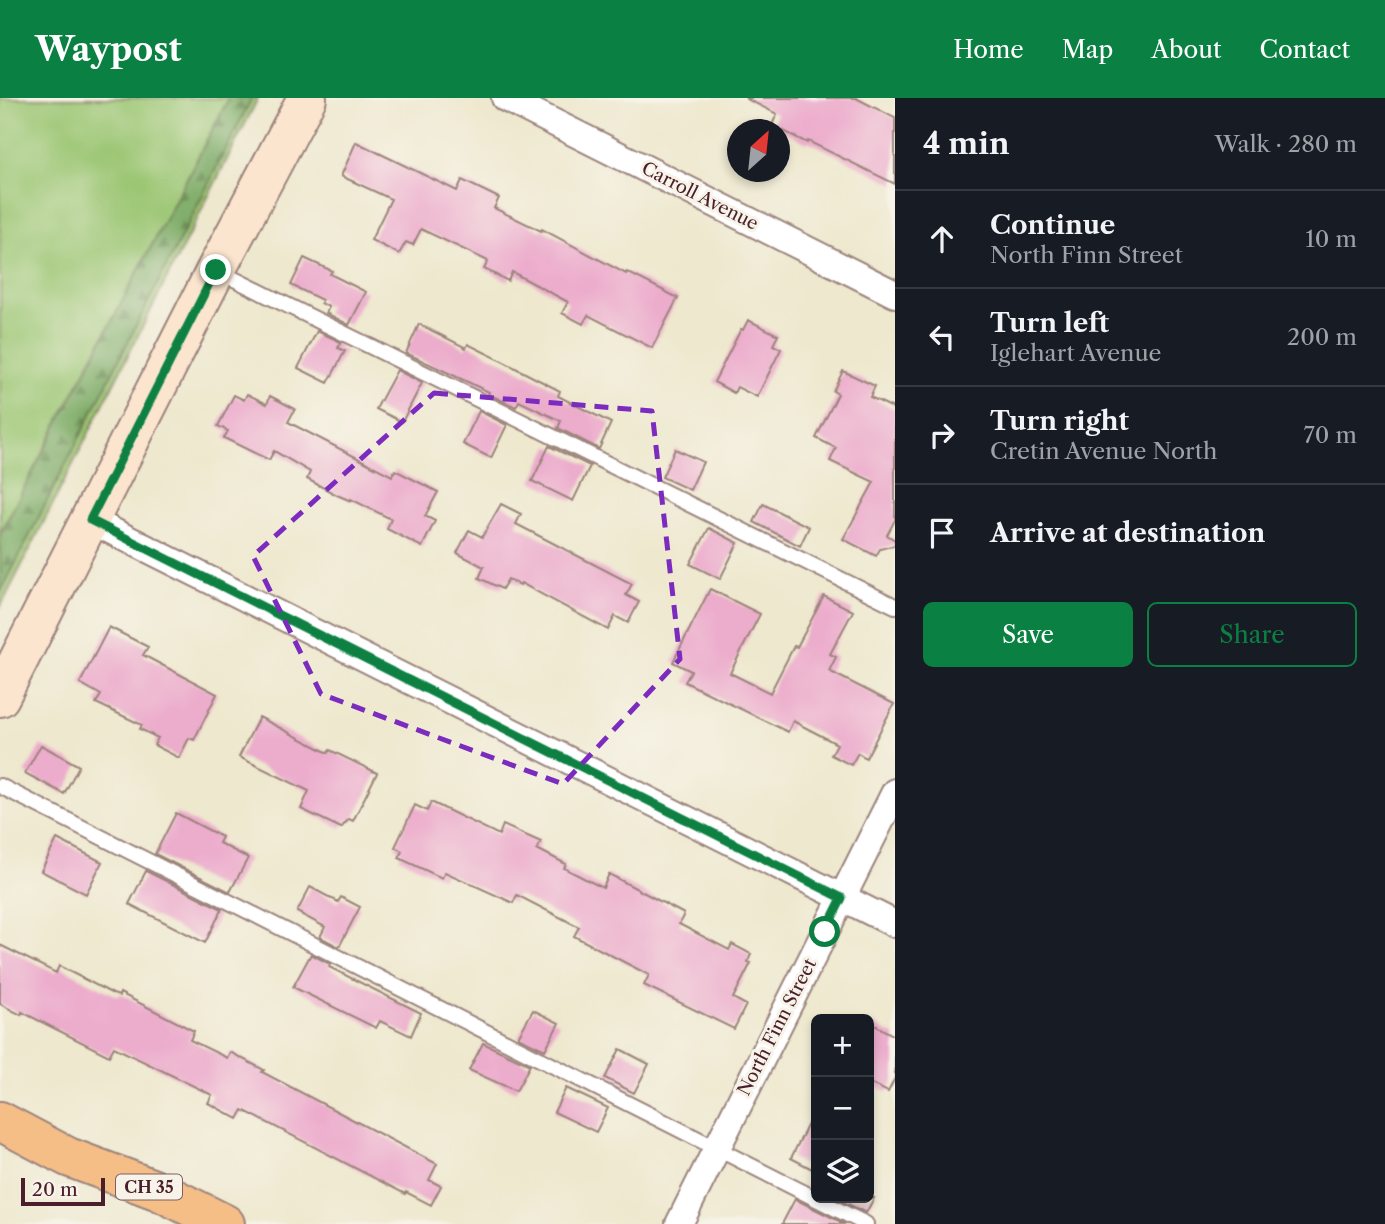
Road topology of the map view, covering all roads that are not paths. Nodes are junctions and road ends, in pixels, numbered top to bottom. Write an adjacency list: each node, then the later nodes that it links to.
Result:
1 (307, 98): 3 (main road)
2 (505, 98): 4 (street, Carroll Avenue)
3 (216, 270): 5 (main road); 6 (lane)
4 (895, 294)
5 (90, 520): 7 (main road); 10 (street)
6 (895, 606)
7 (0, 697)
8 (0, 786): 13 (lane)
9 (895, 792): 10 (street, North Finn Street)
10 (842, 898): 11 (street); 13 (street, North Finn Street)
11 (895, 924)
12 (0, 1121): 14 (main road, CH 35)
13 (717, 1148): 17 (street, North Finn Street); 18 (lane)
14 (68, 1157): 15 (main road, CH 35); 16 (main road, CH 35)
15 (169, 1224)
16 (225, 1224)
17 (679, 1224)
18 (866, 1224)

